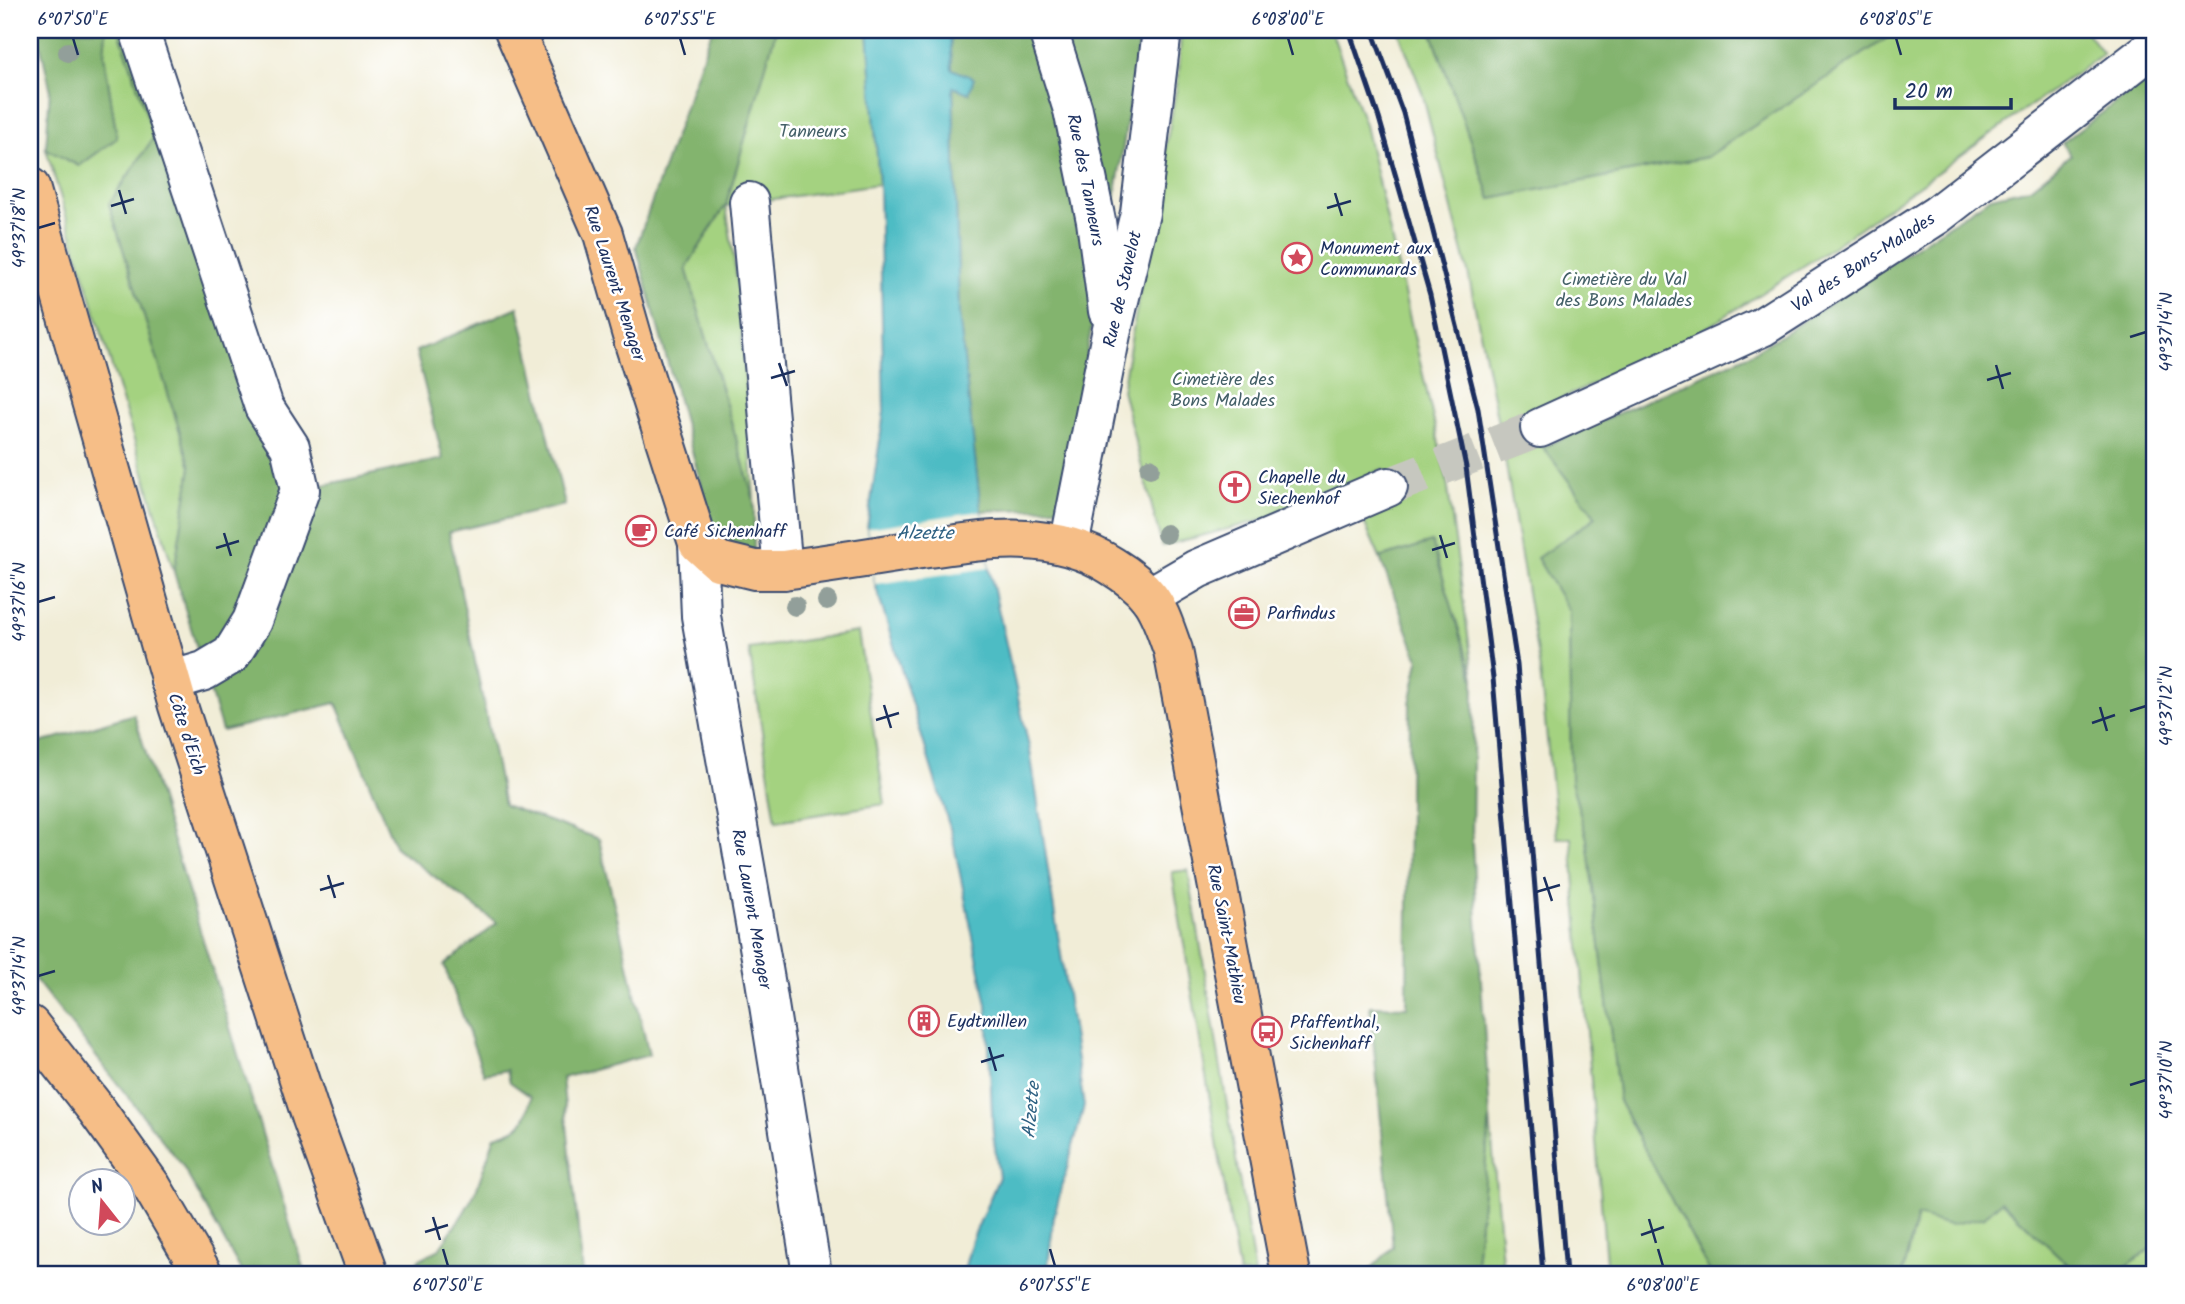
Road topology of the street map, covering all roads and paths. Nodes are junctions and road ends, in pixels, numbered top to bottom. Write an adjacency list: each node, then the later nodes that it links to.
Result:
1 (139, 30): 15 (street)
2 (514, 30): 11 (main road, Rue Laurent Menager)
3 (1048, 30): 8 (street, Rue des Tanneurs)
4 (1162, 30): 8 (street, Rue de Stavelot)
5 (2155, 46): 9 (street, Val des Bons-Malades)
6 (30, 187): 15 (main road, Côte d'Eich)
7 (749, 202): 13 (street)
8 (1111, 334): 12 (street, Rue de Stavelot)
9 (1540, 428)
10 (1388, 486): 14 (street)
11 (698, 542): 13 (main road); 19 (street, Rue Laurent Menager)
12 (1069, 546): 13 (main road, Rue Saint-Mathieu); 14 (main road, Rue Saint-Mathieu)
13 (783, 570)
14 (1149, 597): 20 (main road, Rue Saint-Mathieu)
15 (170, 681): 18 (main road, Côte d'Eich)
16 (30, 1025): 17 (main road)
17 (203, 1274)
18 (368, 1274)
19 (811, 1274)
20 (1291, 1274)

